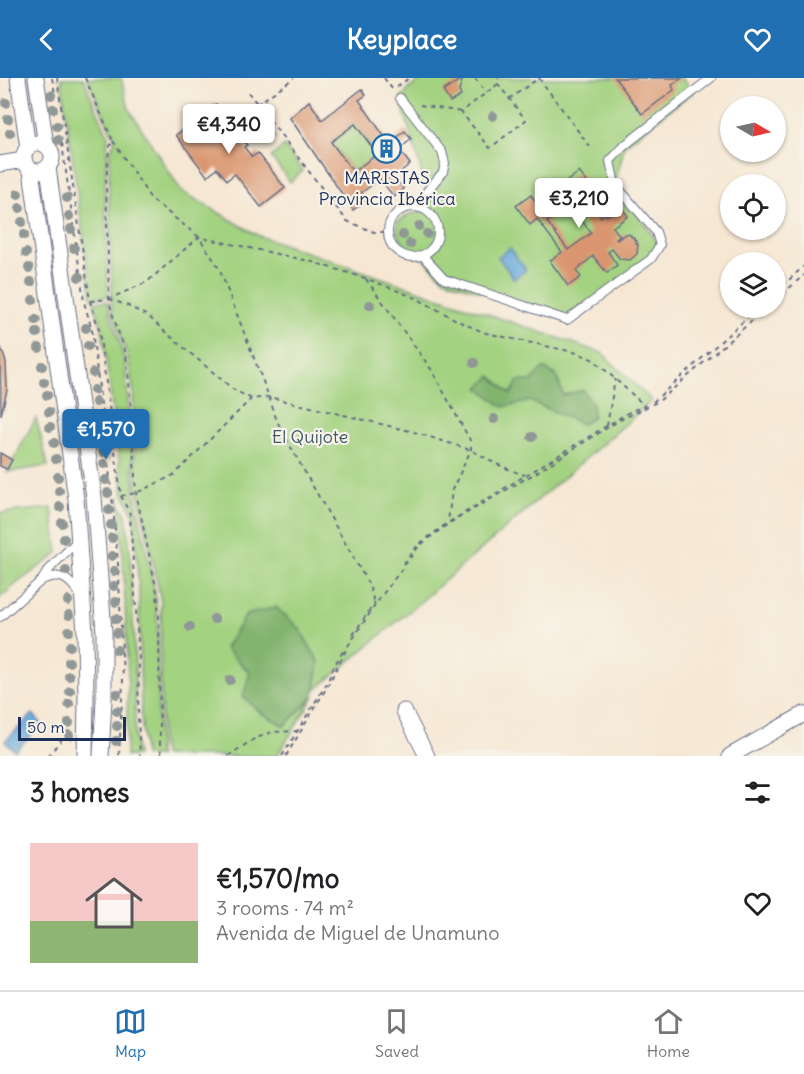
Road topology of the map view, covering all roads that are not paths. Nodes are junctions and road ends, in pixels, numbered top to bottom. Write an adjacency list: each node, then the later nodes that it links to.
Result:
1 (18, 78): 6 (street)
2 (36, 78): 5 (street)
3 (711, 78): 10 (lane)
4 (401, 100): 9 (lane)
5 (46, 145): 6 (street); 8 (street)
6 (28, 159): 7 (street); 8 (street); 11 (street)
7 (0, 164)
8 (48, 168): 18 (street)
9 (422, 208): 10 (lane); 10 (lane)
10 (422, 255)
11 (78, 537): 12 (lane); 13 (street)
12 (42, 580): 13 (lane); 14 (lane)
13 (82, 597): 17 (street)
14 (0, 618)
15 (404, 711): 19 (street)
16 (804, 714): 20 (street)
17 (85, 756)
18 (101, 756)
19 (427, 756)
20 (730, 756)

